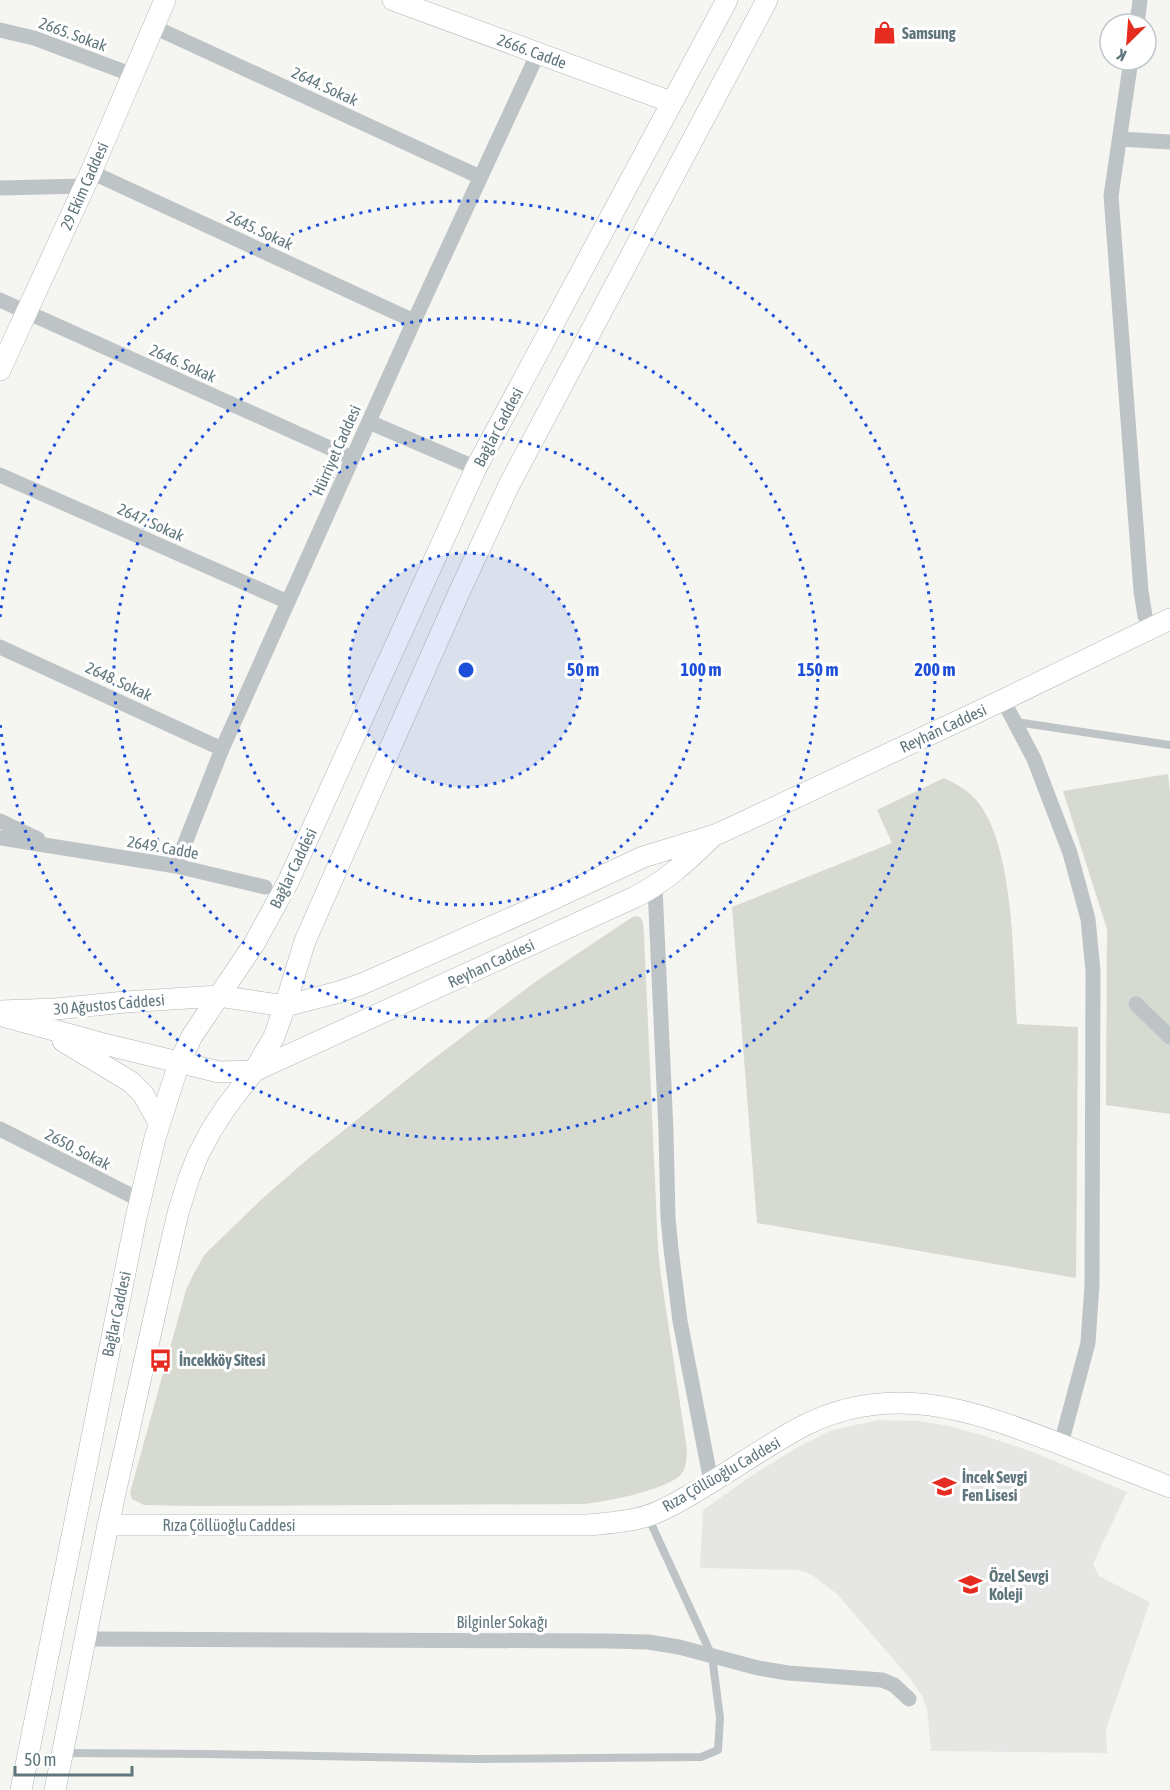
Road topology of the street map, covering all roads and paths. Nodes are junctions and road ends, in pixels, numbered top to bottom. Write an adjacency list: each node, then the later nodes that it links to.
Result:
1 (165, 0): 5 (main road, 29 Ekim Caddesi)
2 (393, 0): 7 (main road, 2666. Cadde)
3 (727, 0): 10 (main road, Bağlar Caddesi)
4 (767, 0): 41 (main road)
5 (154, 27): 9 (main road, 29 Ekim Caddesi); 13 (street, 2644. Sokak)
6 (0, 30): 9 (street, 2665. Sokak)
7 (538, 53): 10 (main road, 2666. Cadde); 13 (street, Hürriyet Caddesi)
8 (1129, 72): 11 (street)
9 (133, 75): 14 (main road, 29 Ekim Caddesi)
10 (671, 102): 22 (main road, Bağlar Caddesi)
11 (1120, 139): 12 (street); 26 (street)
12 (1170, 142)
13 (480, 177): 18 (street, Hürriyet Caddesi)
14 (88, 179): 15 (street, 2645. Sokak); 17 (main road, 29 Ekim Caddesi); 18 (street, 2645. Sokak)
15 (0, 188)
16 (0, 300): 17 (street, 2646. Sokak)
17 (26, 312): 19 (main road, 29 Ekim Caddesi); 21 (street, 2646. Sokak)
18 (414, 321): 20 (street, Hürriyet Caddesi)
19 (0, 370)
20 (369, 422): 21 (street, Hürriyet Caddesi); 22 (street)
21 (352, 458): 24 (street, Hürriyet Caddesi)
22 (476, 468): 39 (main road, Bağlar Caddesi)
23 (0, 475): 24 (street, 2647. Sokak)
24 (288, 602): 31 (street, Hürriyet Caddesi)
25 (1170, 619): 26 (main road, Reyhan Caddesi)
26 (1151, 628): 28 (main road, Reyhan Caddesi)
27 (0, 647): 31 (street, 2648. Sokak)
28 (1003, 700): 29 (street); 33 (main road, Reyhan Caddesi)
29 (1016, 722): 30 (lane); 50 (street)
30 (1170, 745)
31 (222, 749): 36 (street, Hürriyet Caddesi)
32 (0, 821): 35 (street, 2649. Cadde)
33 (715, 835): 38 (main road, Reyhan Caddesi); 41 (main road, Reyhan Caddesi)
34 (0, 838): 35 (street, 2649. Cadde)
35 (55, 847): 36 (street, 2649. Cadde)
36 (176, 866): 37 (street, 2649. Cadde)
37 (265, 887)
38 (655, 887): 46 (main road, Reyhan Caddesi); 51 (street)
39 (219, 996): 41 (main road, 30 Ağustos Caddesi); 42 (main road, 30 Ağustos Caddesi); 45 (main road, Bağlar Caddesi)
40 (1136, 1004): 44 (street)
41 (285, 1006): 46 (main road)
42 (0, 1013): 43 (main road, 30 Ağustos Caddesi)
43 (34, 1025): 45 (main road, 30 Ağustos Caddesi); 47 (main road)
44 (1170, 1037)
45 (179, 1063): 46 (main road, 30 Ağustos Caddesi); 47 (main road, Bağlar Caddesi)
46 (254, 1071): 54 (main road)
47 (159, 1123): 49 (main road, Bağlar Caddesi)
48 (0, 1129): 49 (street, 2650. Sokak)
49 (140, 1200): 59 (main road, Bağlar Caddesi)
50 (1061, 1444): 51 (main road, Rıza Çöllüoğlu Caddesi); 52 (main road, Rıza Çöllüoğlu Caddesi)
51 (711, 1482): 53 (main road, Rıza Çöllüoğlu Caddesi)
52 (1170, 1487)
53 (648, 1516): 54 (main road, Rıza Çöllüoğlu Caddesi); 56 (lane)
54 (108, 1525): 55 (main road)
55 (85, 1639): 56 (street, Bilginler Sokağı); 58 (main road)
56 (712, 1656): 57 (street, Bilginler Sokağı); 58 (lane)
57 (909, 1699)
58 (62, 1753): 60 (main road)
59 (21, 1790)
60 (55, 1790)

